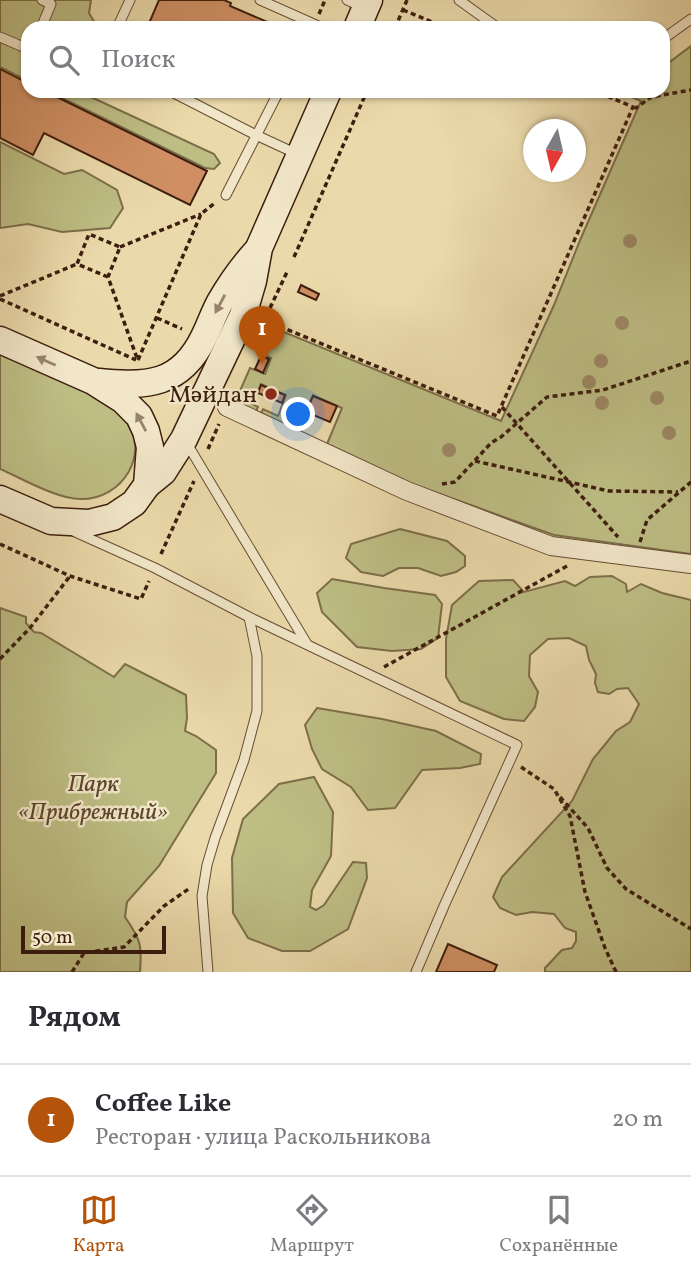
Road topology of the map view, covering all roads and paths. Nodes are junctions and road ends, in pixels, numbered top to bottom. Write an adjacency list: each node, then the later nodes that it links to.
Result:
1 (43, 0): 8 (lane)
2 (130, 0): 9 (lane)
3 (260, 0): 10 (lane)
4 (407, 0): 6 (path)
5 (459, 0): 13 (lane)
6 (403, 10): 11 (path); 12 (path)
7 (691, 19): 14 (lane)
8 (44, 21)
9 (120, 21)
10 (304, 21)
11 (398, 21)
12 (430, 21)
13 (488, 21)
14 (670, 34)
15 (0, 37): 16 (lane)
16 (21, 46)
17 (691, 90): 18 (path)
18 (670, 94)
19 (184, 98): 26 (lane)
20 (275, 98): 26 (lane)
21 (325, 98): 27 (street)
22 (364, 98): 32 (path)
23 (612, 98): 25 (path)
24 (650, 98): 25 (path)
25 (634, 107): 44 (path)
26 (256, 135): 27 (lane); 28 (lane)
27 (299, 155): 31 (street)
28 (226, 195): 29 (path)
29 (201, 214): 30 (path); 36 (path)
30 (120, 247): 33 (path); 34 (path)
31 (259, 248): 42 (street, one-way to 42); 46 (street)
32 (294, 257)
33 (77, 264): 34 (path); 35 (path)
34 (108, 277): 40 (path)
35 (0, 297): 40 (path)
36 (157, 318): 38 (path); 40 (path)
37 (264, 320): 44 (path)
38 (181, 329)
39 (0, 340): 42 (street, one-way to 39)
40 (138, 361)
41 (691, 361): 45 (path)
42 (93, 381): 51 (street, one-way to 42)
43 (227, 407): 52 (street)
44 (502, 407): 45 (path)
45 (516, 423): 47 (path); 49 (path)
46 (184, 439): 51 (street); 64 (lane)
47 (475, 461): 49 (path); 52 (path)
48 (196, 476): 58 (path)
49 (568, 481): 53 (path); 59 (path)
50 (691, 482): 53 (path)
51 (147, 485): 55 (street)
52 (407, 491): 57 (street)
53 (678, 492): 59 (path)
54 (0, 499): 55 (street)
55 (51, 521): 63 (lane)
56 (0, 544): 61 (path)
57 (593, 551): 59 (street); 66 (path)
58 (161, 555)
59 (635, 557): 60 (street)
60 (691, 564)
61 (69, 576): 62 (path); 65 (path)
62 (149, 581)
63 (249, 617): 64 (lane); 69 (lane)
64 (307, 645): 66 (lane)
65 (0, 659)
66 (369, 675): 67 (lane)
67 (510, 760): 68 (path); 73 (lane)
68 (554, 789): 70 (path); 74 (path)
69 (205, 877): 71 (path); 72 (lane)
70 (691, 929)
71 (72, 972)
72 (208, 972)
73 (416, 972)
74 (616, 972)

